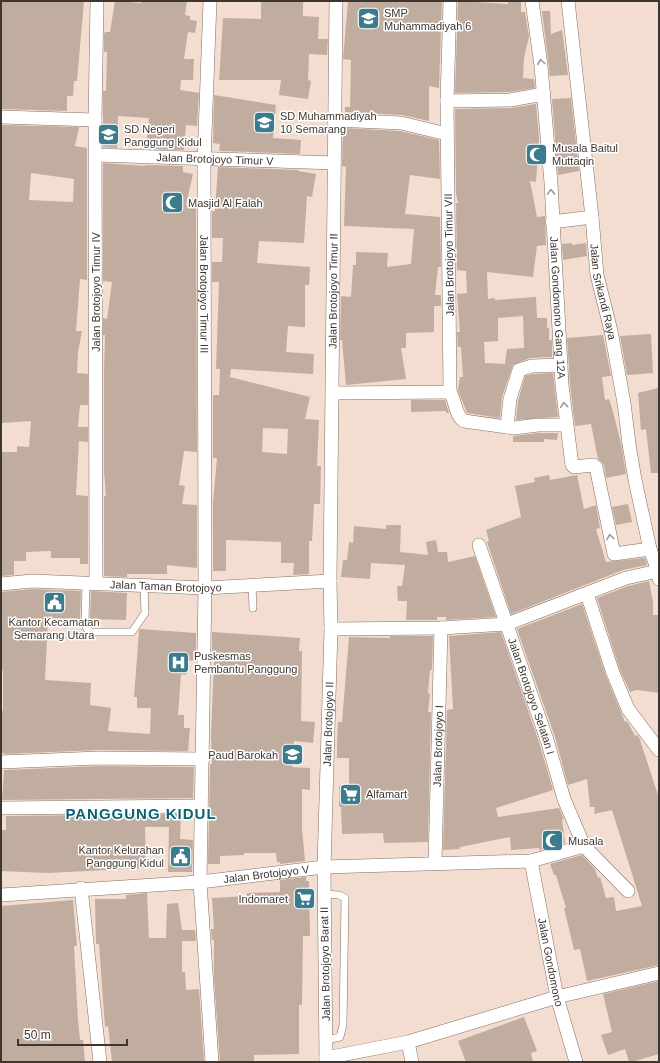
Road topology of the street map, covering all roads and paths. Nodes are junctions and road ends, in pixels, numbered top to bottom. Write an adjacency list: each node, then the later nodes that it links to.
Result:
1 (97, 1): 10 (street, Jalan Brotojoyo Timur IV)
2 (210, 1): 14 (street, Jalan Brotojoyo Timur III)
3 (336, 1): 11 (street, Jalan Brotojoyo Timur II)
4 (450, 1): 8 (street, Jalan Brotojoyo Timur VII)
5 (532, 1): 7 (street, Jalan Gondomono Gang 12A, one-way to 5)
6 (568, 1): 16 (street, Jalan Srikandi Raya)
7 (544, 94): 8 (street); 17 (street, Jalan Gondomono Gang 12A, one-way to 7)
8 (446, 101): 12 (street, Jalan Brotojoyo Timur VII)
9 (1, 117): 10 (street)
10 (96, 120): 13 (street, Jalan Brotojoyo Timur IV)
11 (334, 120): 12 (street); 15 (street, Jalan Brotojoyo Timur II)
12 (447, 134): 19 (street, Jalan Brotojoyo Timur VII)
13 (96, 154): 14 (street, Jalan Brotojoyo Timur V); 27 (street, Jalan Brotojoyo Timur IV)
14 (204, 160): 15 (street, Jalan Brotojoyo Timur V); 31 (street, Jalan Brotojoyo Timur III)
15 (334, 163): 20 (street, Jalan Brotojoyo Timur II)
16 (592, 217): 17 (street); 24 (street, Jalan Srikandi Raya)
17 (552, 222): 18 (street, Jalan Gondomono Gang 12A)
18 (561, 365): 21 (street, Jalan Gondomono Gang 12A, one-way to 18); 22 (street)
19 (450, 392): 20 (street); 22 (street)
20 (333, 393): 26 (street, Jalan Brotojoyo Timur II)
21 (566, 425): 22 (street); 24 (street, Jalan Gondomono Gang 12A, one-way to 21)
22 (507, 427)
23 (479, 545): 34 (street, Jalan Brotojoyo Selatan I)
24 (650, 549): 25 (street, Jalan Srikandi Raya)
25 (659, 575): 32 (street)
26 (330, 581): 30 (street, Jalan Taman Brotojoyo); 36 (street, Jalan Brotojoyo II)
27 (91, 583): 28 (street, Jalan Taman Brotojoyo); 29 (street, Jalan Taman Brotojoyo); 29 (lane)
28 (1, 584)
29 (144, 585): 31 (street, Jalan Taman Brotojoyo)
30 (252, 585): 31 (street, Jalan Taman Brotojoyo); 33 (lane)
31 (205, 588): 38 (street, Jalan Brotojoyo Timur III)
32 (587, 594): 34 (street); 37 (street)
33 (253, 608)
34 (507, 624): 35 (street); 42 (street, Jalan Brotojoyo Selatan I)
35 (441, 628): 36 (street); 44 (street, Jalan Brotojoyo I)
36 (331, 629): 45 (street, Jalan Brotojoyo II)
37 (659, 750)
38 (203, 759): 39 (street); 40 (street, Jalan Brotojoyo Timur III)
39 (1, 762)
40 (202, 806): 41 (street); 46 (street, Jalan Brotojoyo Timur III)
41 (1, 808)
42 (584, 846): 43 (street, Jalan Brotojoyo V); 48 (street)
43 (531, 861): 44 (street, Jalan Brotojoyo V); 52 (street, Jalan Gondomono)
44 (435, 864): 45 (street, Jalan Brotojoyo V)
45 (324, 867): 46 (street, Jalan Brotojoyo V); 49 (street, Jalan Brotojoyo Barat II)
46 (200, 882): 47 (street, Jalan Brotojoyo V); 57 (street, Jalan Brotojoyo Timur III)
47 (81, 888): 50 (street, Jalan Brotojoyo V); 56 (street)
48 (628, 891)
49 (324, 894): 53 (street, Jalan Brotojoyo Barat II); 53 (lane)
50 (1, 895)
51 (659, 973): 52 (street)
52 (557, 998): 54 (street); 59 (street, Jalan Gondomono)
53 (326, 1040): 55 (street, Jalan Brotojoyo Barat II)
54 (408, 1042): 55 (street); 58 (street)
55 (326, 1060)
56 (100, 1062)
57 (212, 1062)
58 (412, 1062)
59 (576, 1062)

